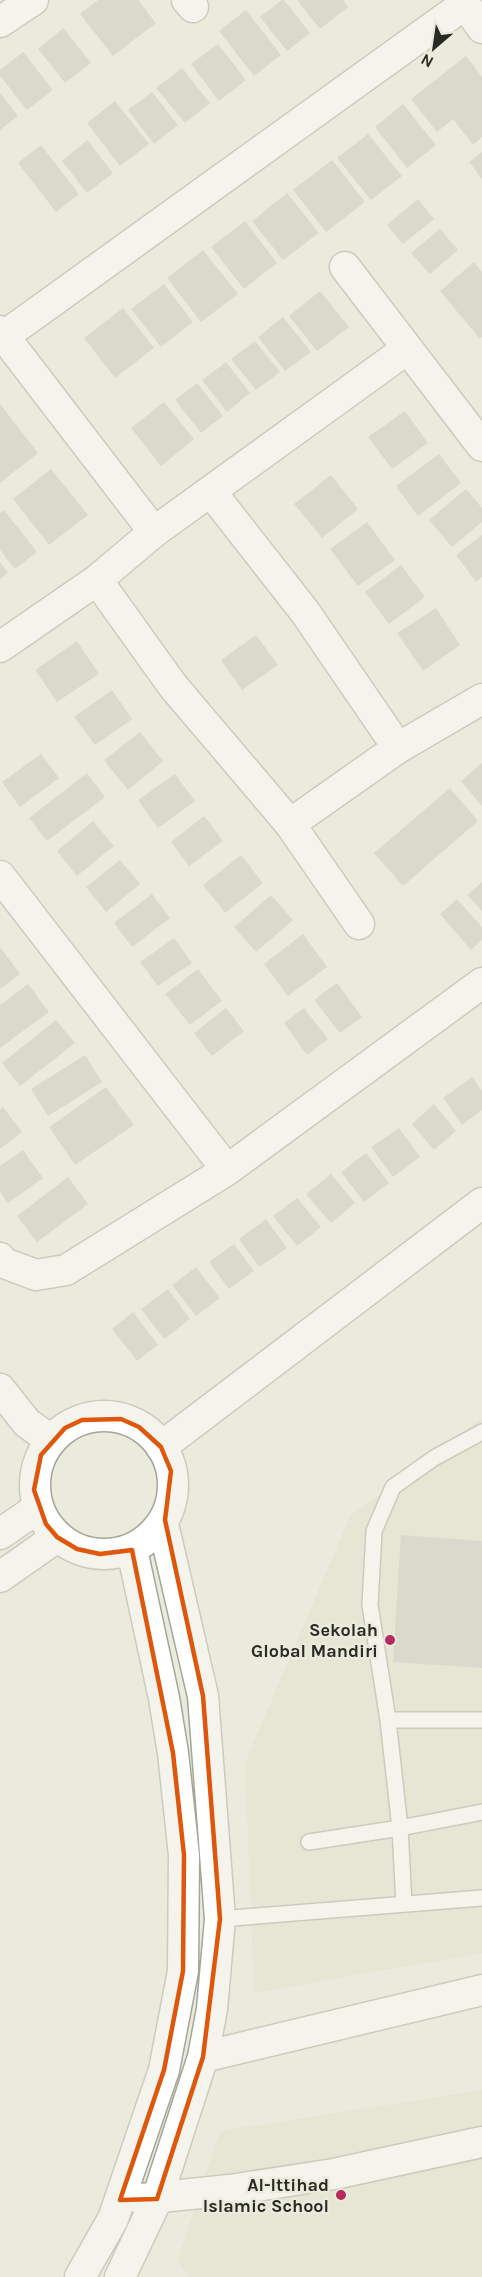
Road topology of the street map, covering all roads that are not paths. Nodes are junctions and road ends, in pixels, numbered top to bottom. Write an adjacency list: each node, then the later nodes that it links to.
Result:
1 (33, 0): 3 (street)
2 (463, 2): 4 (street); 6 (street)
3 (0, 22)
4 (482, 28)
5 (345, 267): 7 (street)
6 (1, 335): 10 (street)
7 (407, 349): 8 (street); 9 (street)
8 (482, 446)
9 (211, 492): 10 (street); 14 (street)
10 (154, 532): 11 (street)
11 (97, 580): 12 (street); 15 (street)
12 (0, 647)
13 (482, 699): 14 (street)
14 (398, 748): 15 (street)
15 (290, 824): 17 (street)
16 (0, 876): 19 (street)
17 (359, 924)
18 (482, 983): 19 (street)
19 (227, 1170): 21 (street)
20 (482, 1203): 25 (street)
21 (0, 1258)
22 (0, 1389): 24 (street)
23 (482, 1432): 32 (lane)
24 (51, 1440): 25 (street); 26 (street)
25 (161, 1447): 27 (street)
26 (38, 1508): 28 (street); 29 (street)
27 (163, 1524): 30 (street); 39 (street)
28 (0, 1534)
29 (57, 1536): 30 (street); 31 (street)
30 (132, 1550): 44 (street)
31 (0, 1577)
32 (388, 1720): 33 (lane); 35 (lane)
33 (482, 1720)
34 (482, 1812): 35 (lane)
35 (400, 1828): 36 (lane); 38 (lane)
36 (309, 1842)
37 (482, 1898): 38 (lane)
38 (404, 1904): 39 (lane)
39 (220, 1918): 41 (street)
40 (482, 1989): 41 (street)
41 (203, 2057): 43 (street)
42 (482, 2142): 43 (street)
43 (157, 2199): 44 (street); 46 (street)
44 (120, 2200): 45 (street)
45 (80, 2277)
46 (120, 2277)

